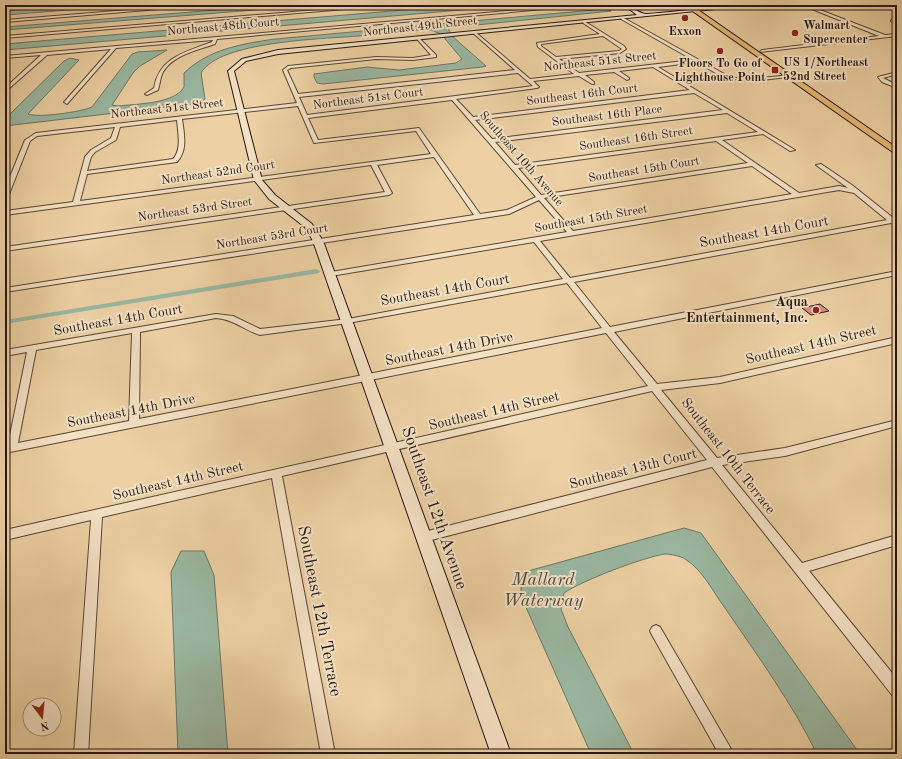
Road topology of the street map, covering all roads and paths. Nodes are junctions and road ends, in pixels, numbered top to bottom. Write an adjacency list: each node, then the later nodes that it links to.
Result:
1 (18, 5): 11 (street)
2 (204, 5): 16 (street)
3 (390, 5): 22 (street)
4 (586, 5): 24 (street, Northeast 48th Court)
5 (627, 5): 13 (street)
6 (687, 5): 12 (main road)
7 (751, 5): 12 (street, Northeast 49th Street)
8 (804, 5): 23 (street)
9 (847, 5): 10 (street)
10 (892, 5)
11 (5, 6)
12 (698, 9): 13 (street, Northeast 49th Street); 29 (main road); 29 (main road)
13 (643, 16): 14 (street, Northeast 49th Street)
14 (622, 18): 17 (street, Northeast 49th Street); 32 (street)
15 (897, 18): 18 (street)
16 (5, 21)
17 (584, 22): 19 (street, Northeast 49th Street); 20 (street)
18 (897, 24)
19 (474, 32): 25 (street, Northeast 49th Street); 35 (street)
20 (604, 34): 31 (street); 31 (street)
21 (897, 35): 23 (street)
22 (5, 37)
23 (885, 37): 26 (street); 29 (street)
24 (215, 38): 27 (street, Northeast 48th Court); 48 (street)
25 (418, 38): 49 (street); 53 (street, Northeast 49th Street)
26 (897, 42)
27 (115, 47): 28 (street, Northeast 48th Court); 51 (street)
28 (46, 53): 30 (street, Northeast 48th Court); 46 (street)
29 (762, 54): 38 (main road); 43 (main road)
30 (5, 57)
31 (556, 58): 37 (street)
32 (697, 61): 33 (street, Northeast 51st Street); 39 (street)
33 (654, 66): 34 (street, Northeast 51st Street); 47 (street)
34 (615, 70): 37 (street, Northeast 51st Street); 40 (street)
35 (520, 71): 42 (street); 49 (street)
36 (897, 73): 45 (street)
37 (579, 74): 42 (street, Northeast 51st Street); 44 (street)
38 (788, 76): 41 (street); 43 (main road); 55 (main road)
39 (726, 77)
40 (627, 79)
41 (735, 79)
42 (530, 80): 50 (street, Northeast 51st Court)
43 (808, 82): 55 (main road)
44 (592, 83)
45 (897, 87)
46 (5, 91)
47 (695, 91): 54 (street); 58 (street, Southeast 16th Court)
48 (147, 94)
49 (296, 96): 52 (street)
50 (453, 98): 56 (street, Northeast 51st Court); 58 (street, Southeast 10th Avenue)
51 (67, 102)
52 (299, 104): 53 (street, Northeast 51st Street); 56 (street)
53 (240, 111): 57 (street, Northeast 51st Street); 72 (street)
54 (727, 111): 60 (street); 62 (street, Southeast 16th Place)
55 (849, 115): 63 (main road); 65 (main road)
56 (305, 117): 66 (street)
57 (179, 118): 59 (street, Northeast 51st Street); 71 (street)
58 (471, 118): 62 (street, Southeast 10th Avenue)
59 (118, 125): 71 (street); 75 (street, Northeast 51st Street)
60 (762, 132): 61 (street, Southeast 16th Street); 64 (street)
61 (716, 139): 68 (street); 70 (street, Southeast 16th Street)
62 (491, 141): 70 (street, Southeast 10th Avenue)
63 (897, 143)
64 (792, 150)
65 (897, 152)
66 (434, 155): 67 (street, Northeast 52nd Court); 80 (street)
67 (373, 163): 72 (street, Northeast 52nd Court); 78 (street, Northeast 53rd Street)
68 (752, 164): 74 (street); 76 (street, Southeast 15th Court)
69 (819, 165): 73 (street)
70 (514, 167): 76 (street, Southeast 10th Avenue)
71 (84, 173): 77 (street)
72 (258, 180): 77 (street, Northeast 52nd Court); 78 (street, Southeast 12th Avenue)
73 (853, 189): 74 (street, Southeast 15th Street); 81 (street)
74 (798, 195): 82 (street, Southeast 15th Street)
75 (5, 197)
76 (540, 197): 80 (street, Northeast 53rd Court); 82 (street, Southeast 10th Avenue)
77 (76, 204): 79 (street, Northeast 52nd Court)
78 (286, 208): 84 (street, Southeast 12th Avenue); 85 (street, Northeast 53rd Street)
79 (5, 213)
80 (478, 216): 84 (street, Northeast 53rd Court)
81 (895, 223): 88 (street, Southeast 14th Court)
82 (572, 234): 83 (street, Southeast 15th Street)
83 (536, 240): 87 (street, Southeast 15th Street); 88 (street, Southeast 10th Terrace)
84 (318, 241): 87 (street, Southeast 12th Avenue); 89 (street, Northeast 53rd Court)
85 (5, 248)
86 (897, 273): 92 (street, Southeast 14th Drive)
87 (331, 274): 90 (street, Southeast 12th Avenue)
88 (570, 281): 90 (street, Southeast 14th Court); 92 (street, Southeast 10th Terrace)
89 (5, 290)
90 (348, 321): 91 (street, Southeast 14th Court); 96 (street, Southeast 12th Avenue)
91 (136, 330): 94 (street, Southeast 14th Court); 99 (street)
92 (609, 330): 96 (street, Southeast 14th Drive); 97 (street, Southeast 10th Terrace)
93 (897, 340): 97 (street, Southeast 14th Street)
94 (32, 348): 95 (street, Southeast 14th Court); 100 (street)
95 (5, 353)
96 (368, 378): 99 (street, Southeast 14th Drive); 101 (street, Southeast 12th Avenue)
97 (656, 387): 101 (street, Southeast 14th Street); 102 (street, Southeast 10th Terrace)
98 (897, 423): 102 (street, Southeast 13th Court)
99 (134, 424): 100 (street, Southeast 14th Drive)
100 (9, 448)
101 (393, 448): 103 (street, Southeast 14th Street); 106 (street, Southeast 12th Avenue)
102 (715, 462): 106 (street, Southeast 13th Court); 108 (street, Southeast 10th Terrace)
103 (276, 474): 104 (street, Southeast 14th Street); 112 (street, Southeast 12th Terrace)
104 (97, 514): 105 (street, Southeast 14th Street); 111 (street)
105 (5, 535)
106 (424, 537): 113 (street, Southeast 12th Avenue)
107 (897, 540): 108 (street)
108 (800, 569): 110 (street, Southeast 10th Terrace)
109 (656, 631): 114 (street)
110 (897, 690)
111 (81, 754)
112 (328, 754)
113 (501, 754)
114 (727, 754)

